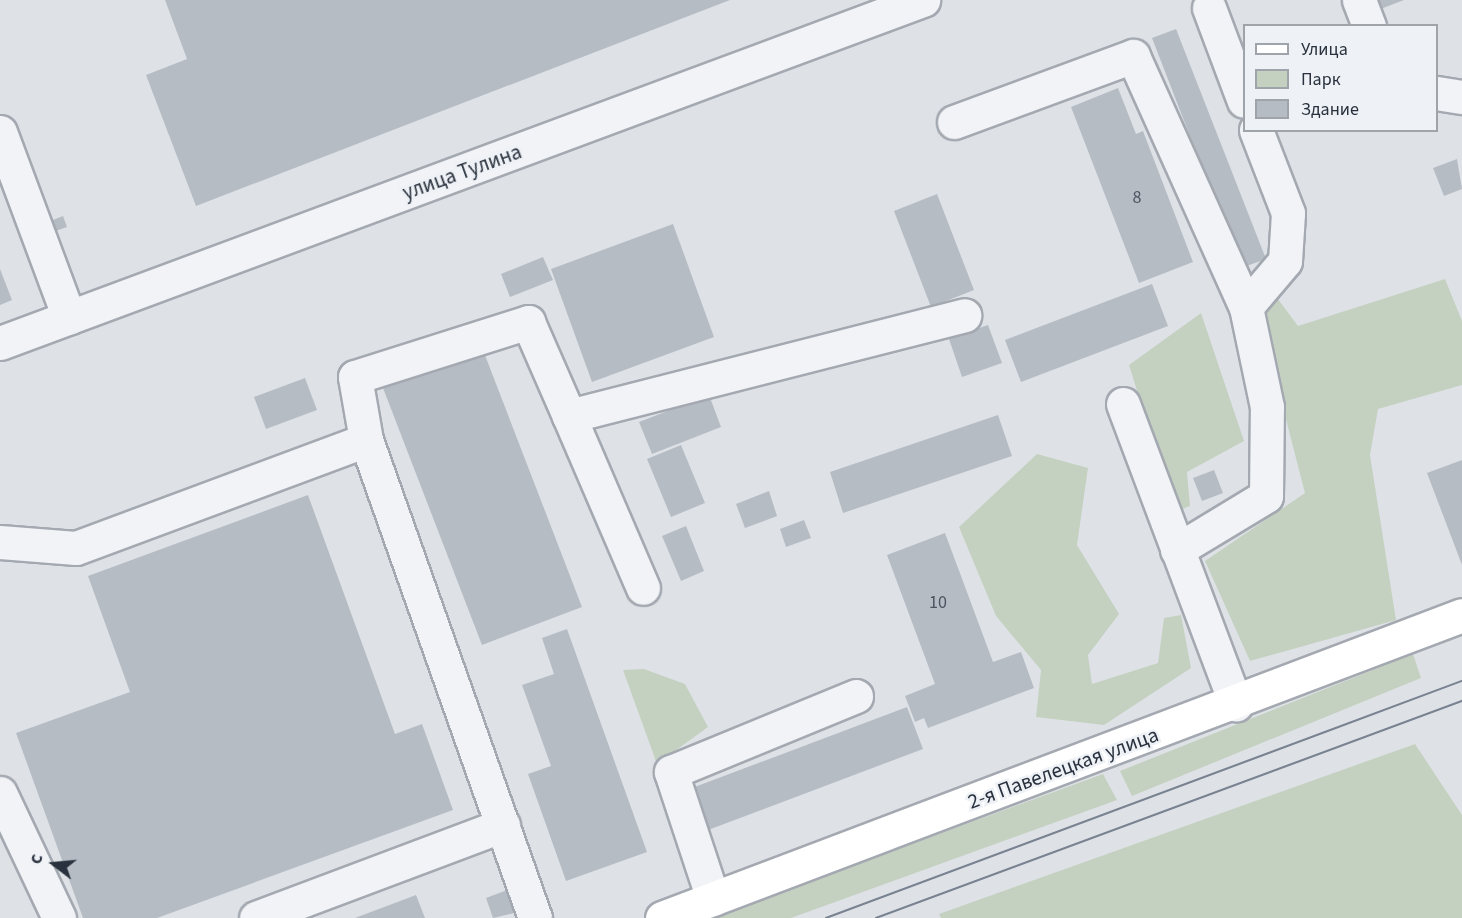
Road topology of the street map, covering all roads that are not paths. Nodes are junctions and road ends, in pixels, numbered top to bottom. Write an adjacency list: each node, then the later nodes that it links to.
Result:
1 (923, 0): 13 (street, улица Тулина)
2 (1359, 0): 4 (street)
3 (1209, 8): 6 (street)
4 (1368, 24)
5 (1438, 93): 7 (street)
6 (1243, 95)
7 (1462, 97)
8 (954, 122): 11 (street)
9 (0, 132): 13 (street)
10 (1257, 132): 11 (street)
11 (1246, 307): 19 (street)
12 (964, 315): 16 (street)
13 (69, 318): 14 (street, улица Тулина)
14 (0, 343)
15 (1123, 404): 19 (street)
16 (569, 416): 17 (street); 20 (street)
17 (366, 440): 18 (street); 25 (street)
18 (0, 542)
19 (1177, 550): 23 (street)
20 (643, 588)
21 (1462, 615): 23 (main road, 2-я Павелецкая улица)
22 (856, 696): 26 (street)
23 (1236, 704): 26 (main road, 2-я Павелецкая улица)
24 (0, 793): 27 (street)
25 (502, 825): 28 (street); 29 (street)
26 (713, 899): 30 (main road, 2-я Павелецкая улица)
27 (58, 918)
28 (256, 918)
29 (535, 918)
30 (662, 918)

